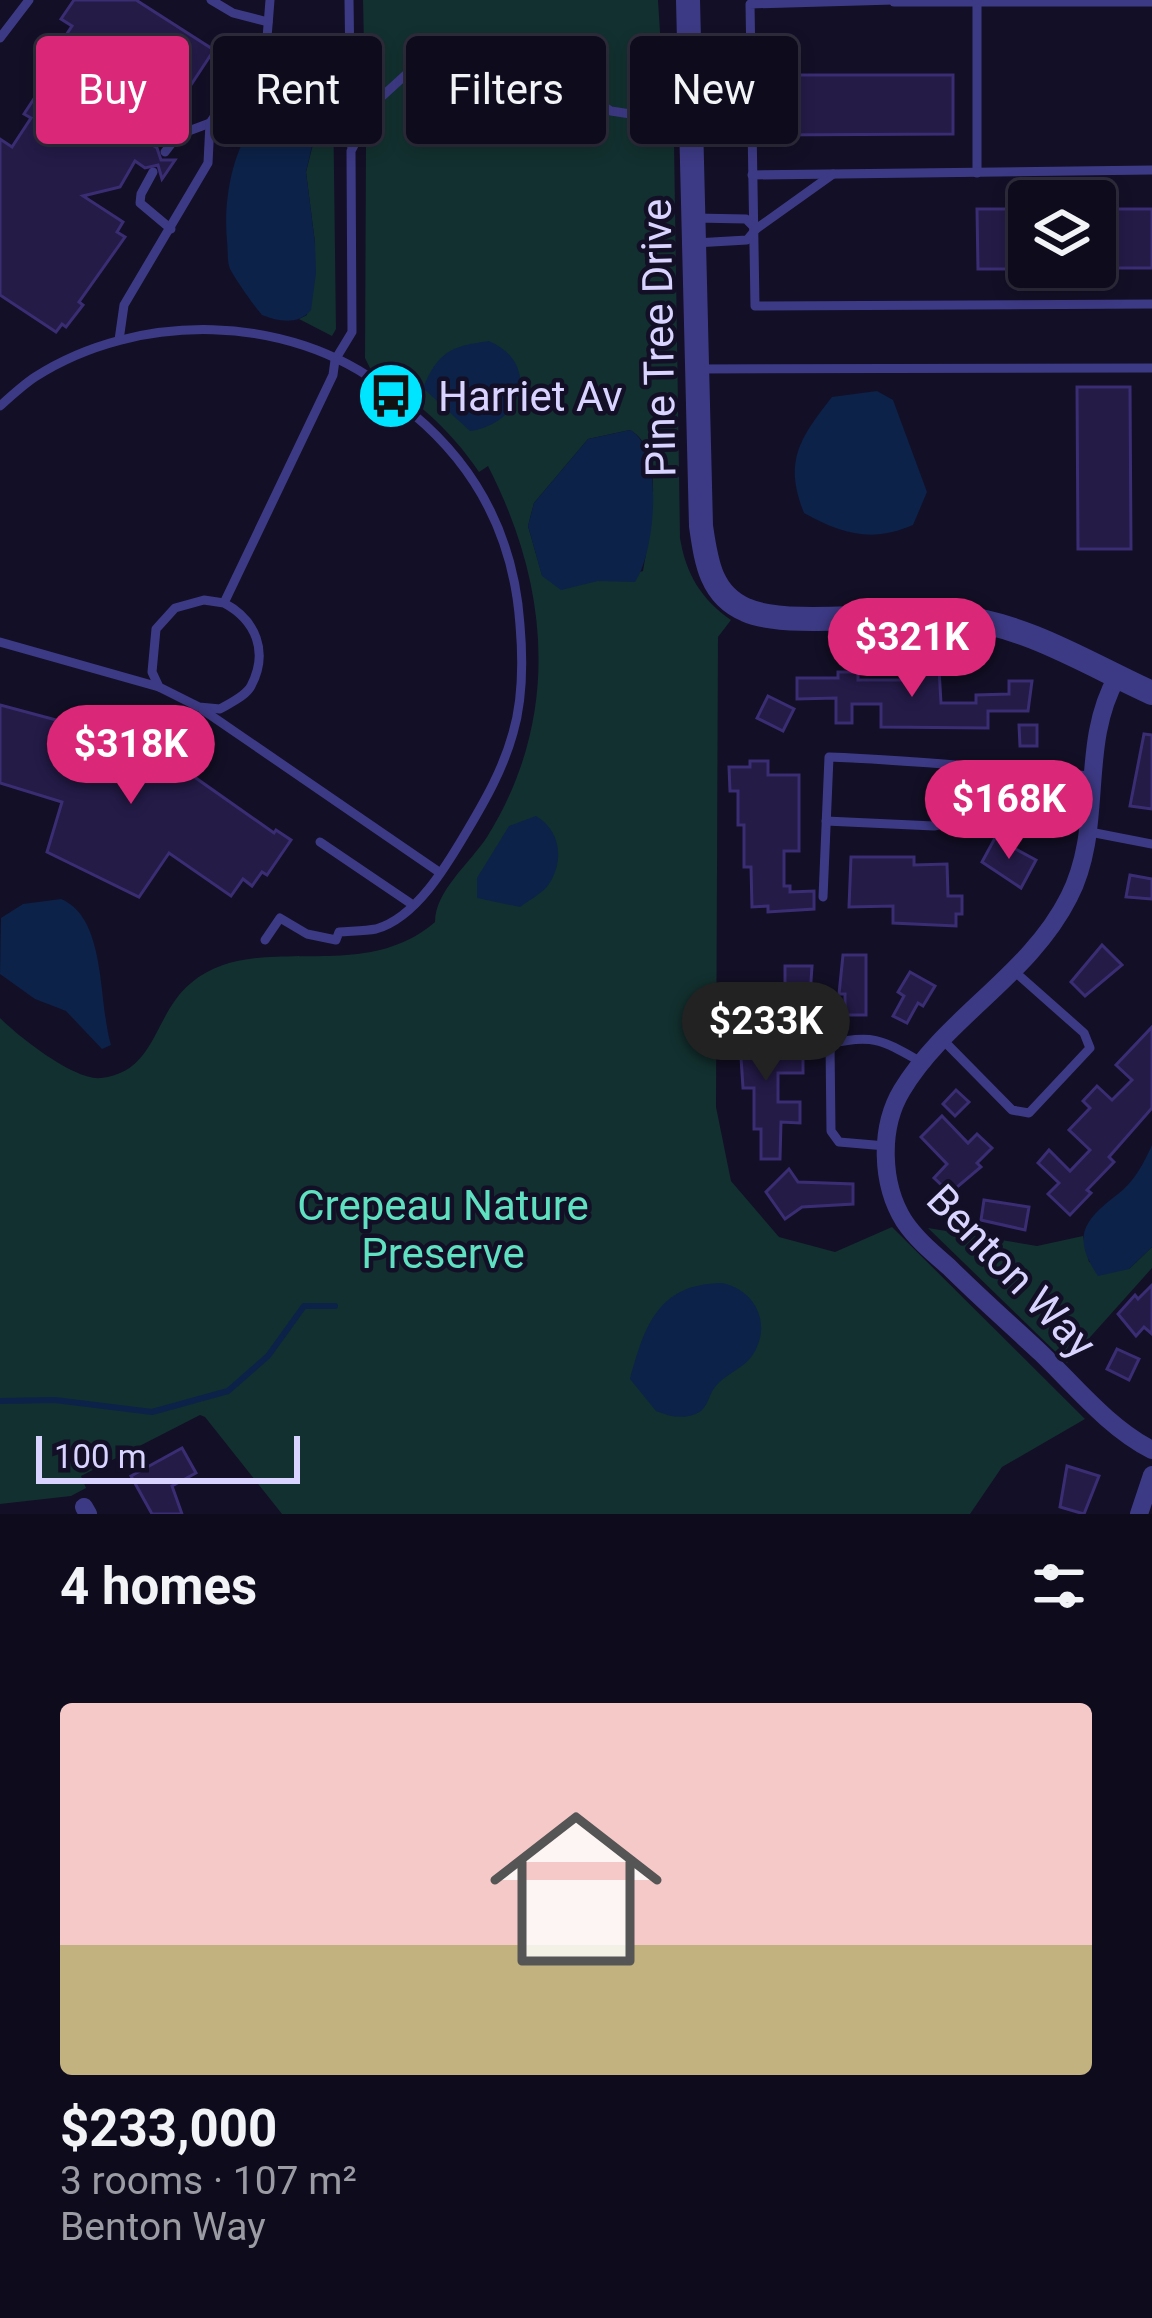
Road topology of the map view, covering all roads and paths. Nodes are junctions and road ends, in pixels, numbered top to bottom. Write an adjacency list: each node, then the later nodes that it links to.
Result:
1 (29, 0): 12 (lane)
2 (212, 0): 10 (lane)
3 (270, 0): 10 (lane)
4 (349, 0): 16 (lane)
5 (688, 0): 11 (street, Pine Tree Drive)
6 (894, 1): 8 (lane); 22 (lane)
7 (1034, 1): 8 (lane); 9 (lane)
8 (977, 2): 20 (lane)
9 (1152, 2)
10 (268, 22): 14 (lane)
11 (689, 36)
12 (0, 38)
13 (630, 114): 16 (lane)
14 (210, 123): 17 (lane); 23 (lane)
15 (693, 144): 25 (street, Pine Tree Drive)
16 (351, 151): 28 (lane)
17 (165, 152)
18 (1152, 170): 20 (lane)
19 (153, 172): 23 (lane)
20 (977, 173): 21 (lane)
21 (833, 174): 22 (lane); 24 (lane)
22 (752, 175): 24 (lane)
23 (171, 229): 27 (lane)
24 (756, 229): 25 (lane); 25 (lane); 26 (lane)
25 (695, 230): 30 (street, Pine Tree Drive)
26 (1152, 304)
27 (119, 340): 28 (lane); 31 (lane)
28 (335, 360): 32 (lane); 44 (lane)
29 (1152, 368): 30 (lane)
30 (698, 369): 34 (street, Pine Tree Drive)
31 (0, 406)
32 (224, 603): 35 (lane); 37 (lane)
33 (0, 643): 35 (lane)
34 (1117, 677): 36 (street); 39 (street, Benton Way)
35 (159, 688): 37 (lane)
36 (1152, 693)
37 (199, 706): 44 (lane)
38 (960, 767): 39 (lane); 40 (lane); 40 (lane)
39 (1092, 776): 41 (street, Benton Way)
40 (826, 821): 45 (lane)
41 (1090, 832): 43 (lane); 48 (street, Benton Way)
42 (320, 842): 46 (lane)
43 (1152, 844)
44 (439, 872): 46 (lane)
45 (823, 897)
46 (412, 905): 47 (lane)
47 (265, 940)
48 (1014, 971): 49 (street, Benton Way); 49 (lane)
49 (943, 1040): 50 (street, Benton Way)
50 (922, 1063): 51 (street, Benton Way); 51 (lane)
51 (886, 1146): 52 (street, Benton Way)
52 (1152, 1450)
53 (1152, 1475): 54 (street)
54 (1138, 1514)

